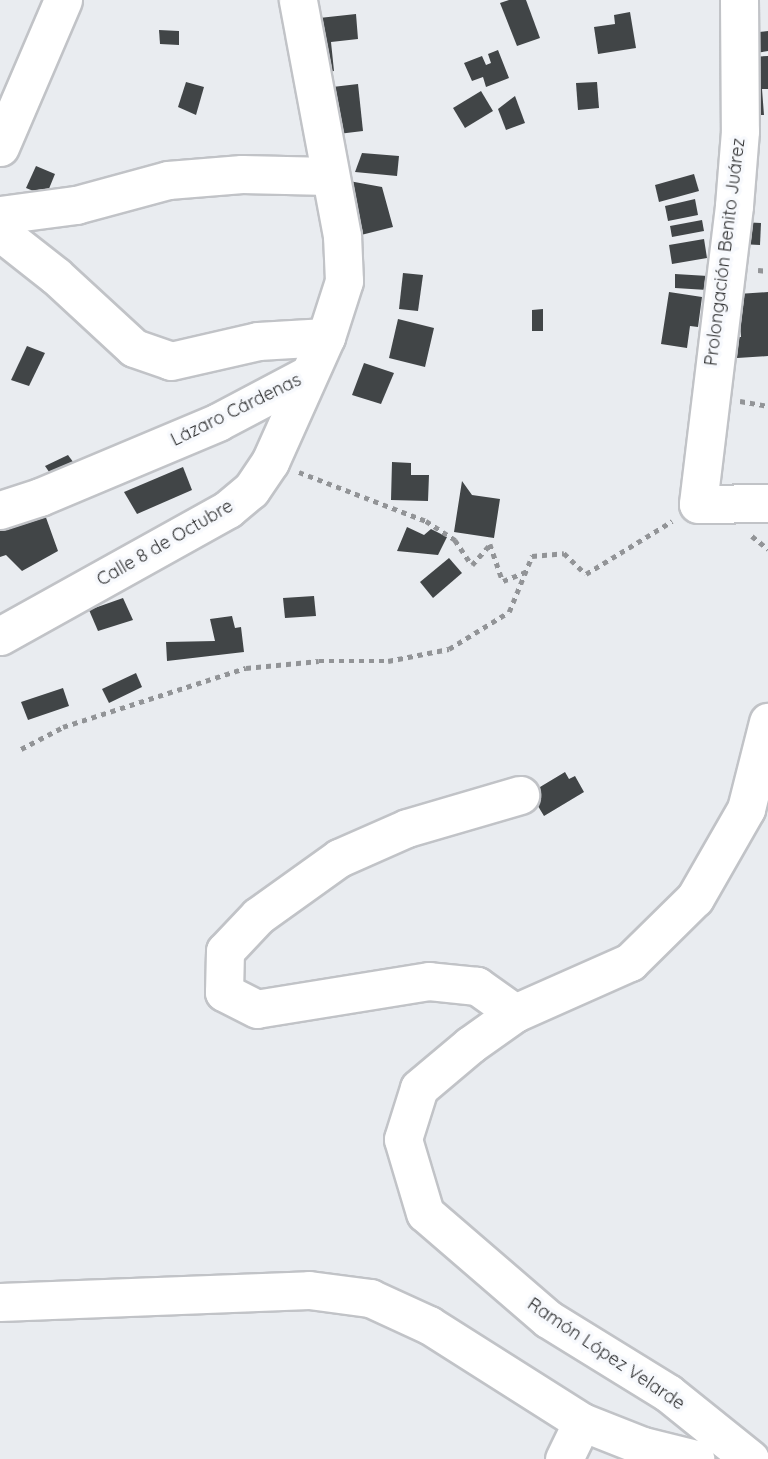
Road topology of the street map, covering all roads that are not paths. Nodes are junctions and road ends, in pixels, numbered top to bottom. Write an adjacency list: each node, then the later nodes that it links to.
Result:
1 (63, 0): 4 (street)
2 (298, 0): 5 (street, Lázaro Cárdenas)
3 (739, 0): 10 (street, Prolongación Benito Juárez)
4 (0, 147)
5 (329, 176): 6 (street); 8 (street, Lázaro Cárdenas)
6 (0, 215)
7 (0, 232): 8 (street)
8 (326, 337): 9 (street, Lázaro Cárdenas)
9 (307, 375): 11 (street, Lázaro Cárdenas); 12 (street, Calle 8 de Octubre)
10 (768, 503)
11 (0, 510)
12 (0, 636)
13 (768, 722): 15 (street, Ramón López Velarde)
14 (520, 795): 15 (street)
15 (515, 1013): 20 (street, Ramón López Velarde)
16 (0, 1302): 17 (street)
17 (582, 1422): 18 (street); 19 (street)
18 (564, 1459)
19 (695, 1459)
20 (750, 1459)

